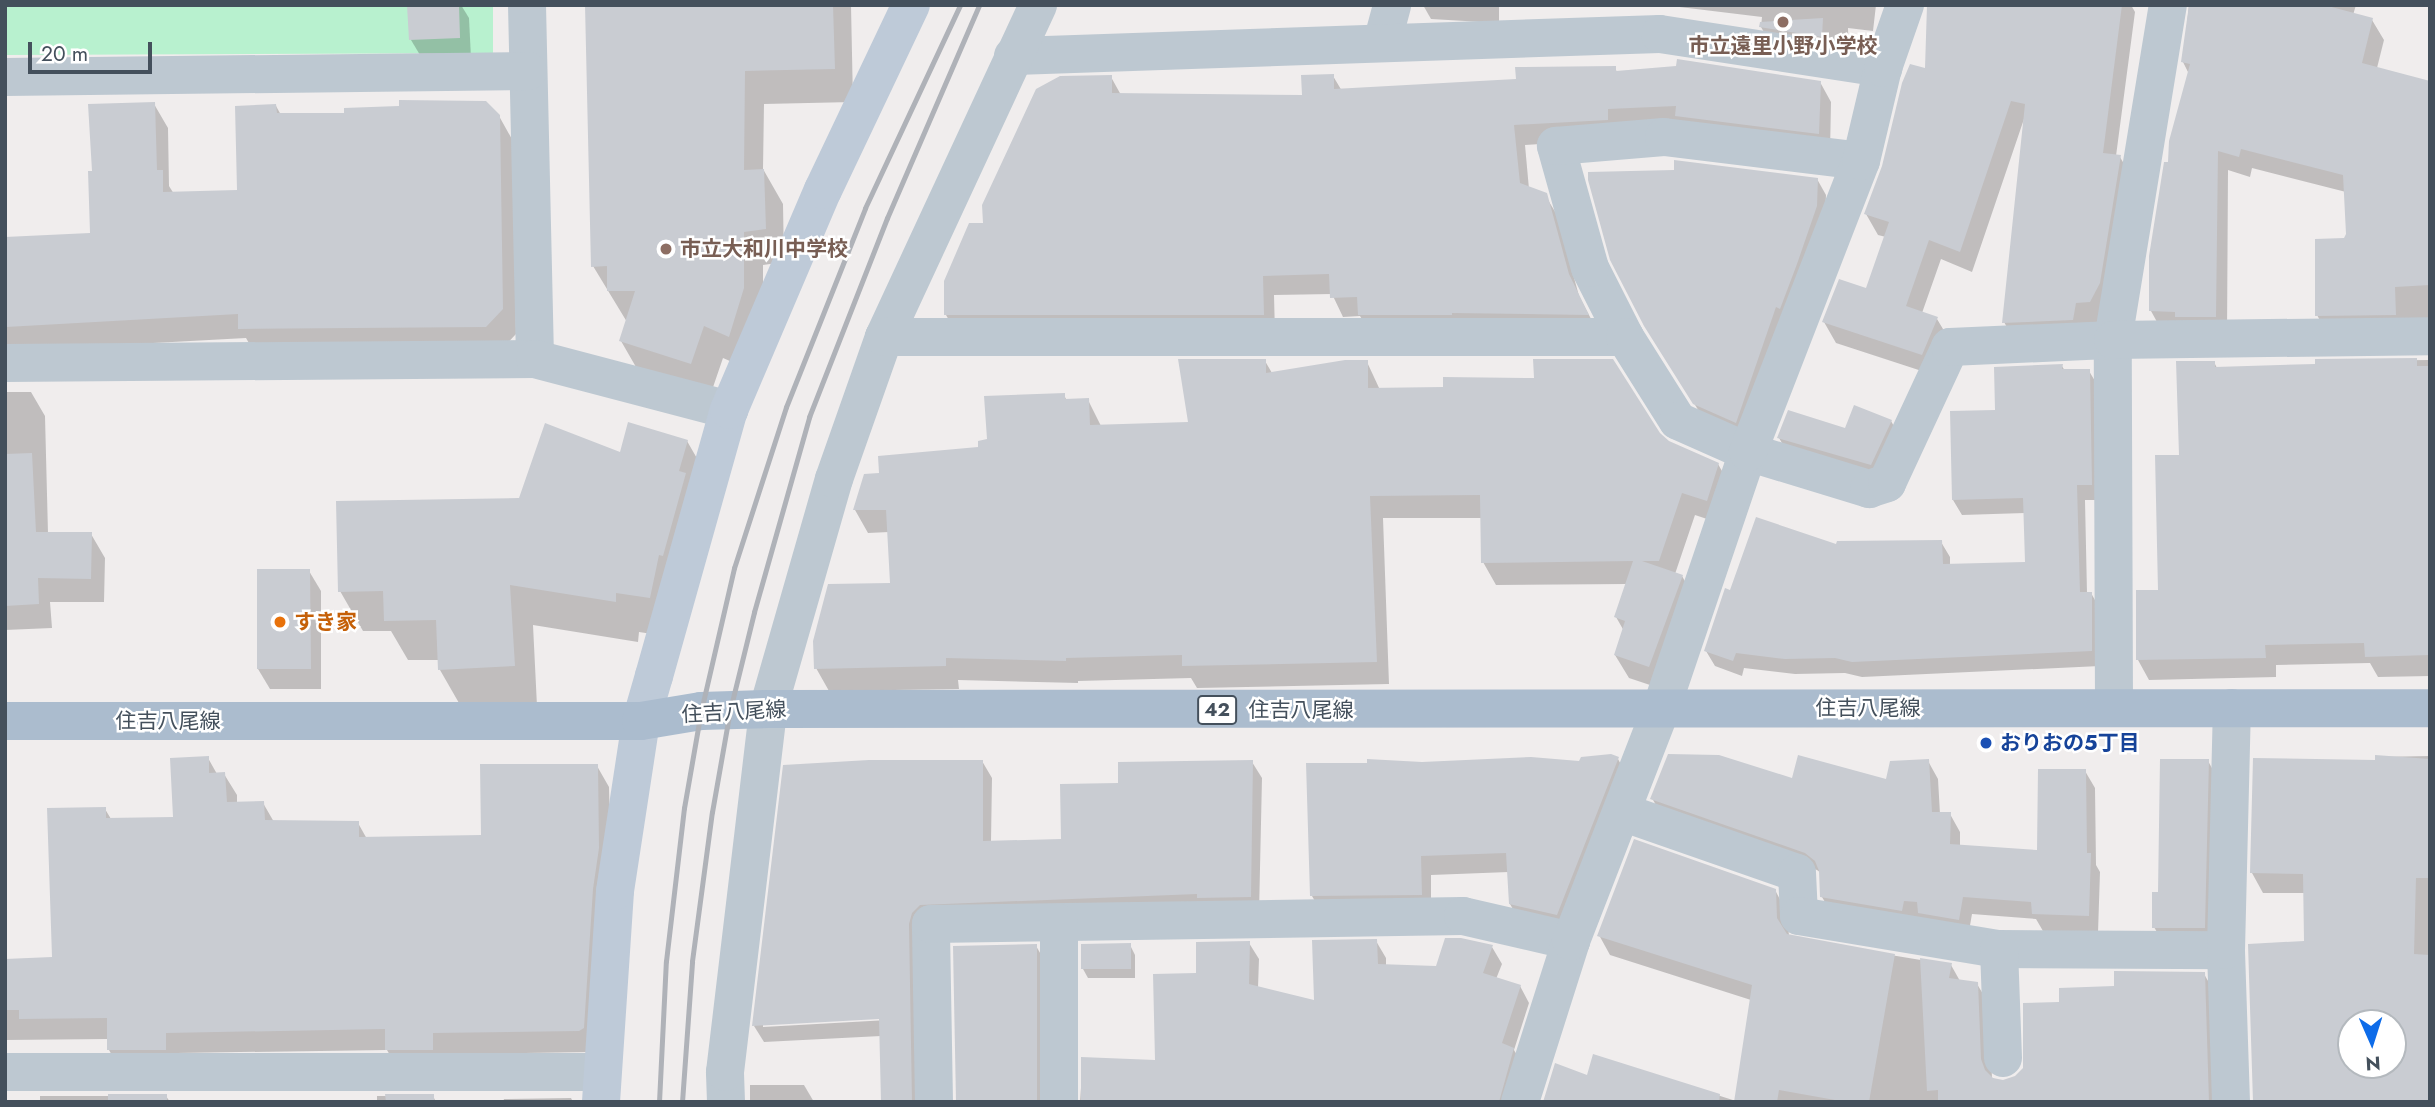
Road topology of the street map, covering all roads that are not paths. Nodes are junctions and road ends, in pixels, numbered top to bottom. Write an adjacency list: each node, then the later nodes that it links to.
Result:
1 (527, 5): 10 (street)
2 (911, 5): 19 (street)
3 (1038, 5): 8 (street)
4 (1392, 5): 7 (street)
5 (1905, 5): 9 (street)
6 (2168, 5): 16 (street)
7 (1382, 43): 8 (street); 9 (street)
8 (1013, 56): 13 (street)
9 (1883, 68): 12 (street)
10 (528, 71): 11 (street); 17 (street)
11 (5, 77)
12 (1861, 161): 14 (street); 20 (street)
13 (884, 337): 14 (street); 24 (street)
14 (1625, 337): 20 (street)
15 (2430, 337): 16 (street)
16 (2113, 340): 20 (street); 21 (street)
17 (535, 359): 18 (street); 19 (street)
18 (5, 363)
19 (729, 410): 26 (street)
20 (1748, 452): 25 (street)
21 (2114, 706): 22 (main road, 住吉八尾線 / 42); 25 (main road, 住吉八尾線 / 42)
22 (2232, 708): 23 (main road, 住吉八尾線 / 42); 32 (street)
23 (2430, 708)
24 (768, 709): 25 (main road, 住吉八尾線 / 42); 26 (main road, 住吉八尾線 / 42); 36 (street)
25 (1661, 709): 28 (street)
26 (641, 720): 27 (main road, 住吉八尾線 / 42); 35 (street)
27 (5, 721)
28 (1622, 813): 30 (street); 31 (street)
29 (1059, 923): 30 (street); 37 (street); 38 (street)
30 (1571, 942): 39 (street)
31 (1999, 949): 32 (street); 33 (street)
32 (2226, 950): 40 (street)
33 (2003, 1058)
34 (5, 1072): 35 (street)
35 (601, 1087)
36 (726, 1102)
37 (934, 1102)
38 (1059, 1102)
39 (1520, 1102)
40 (2231, 1102)

